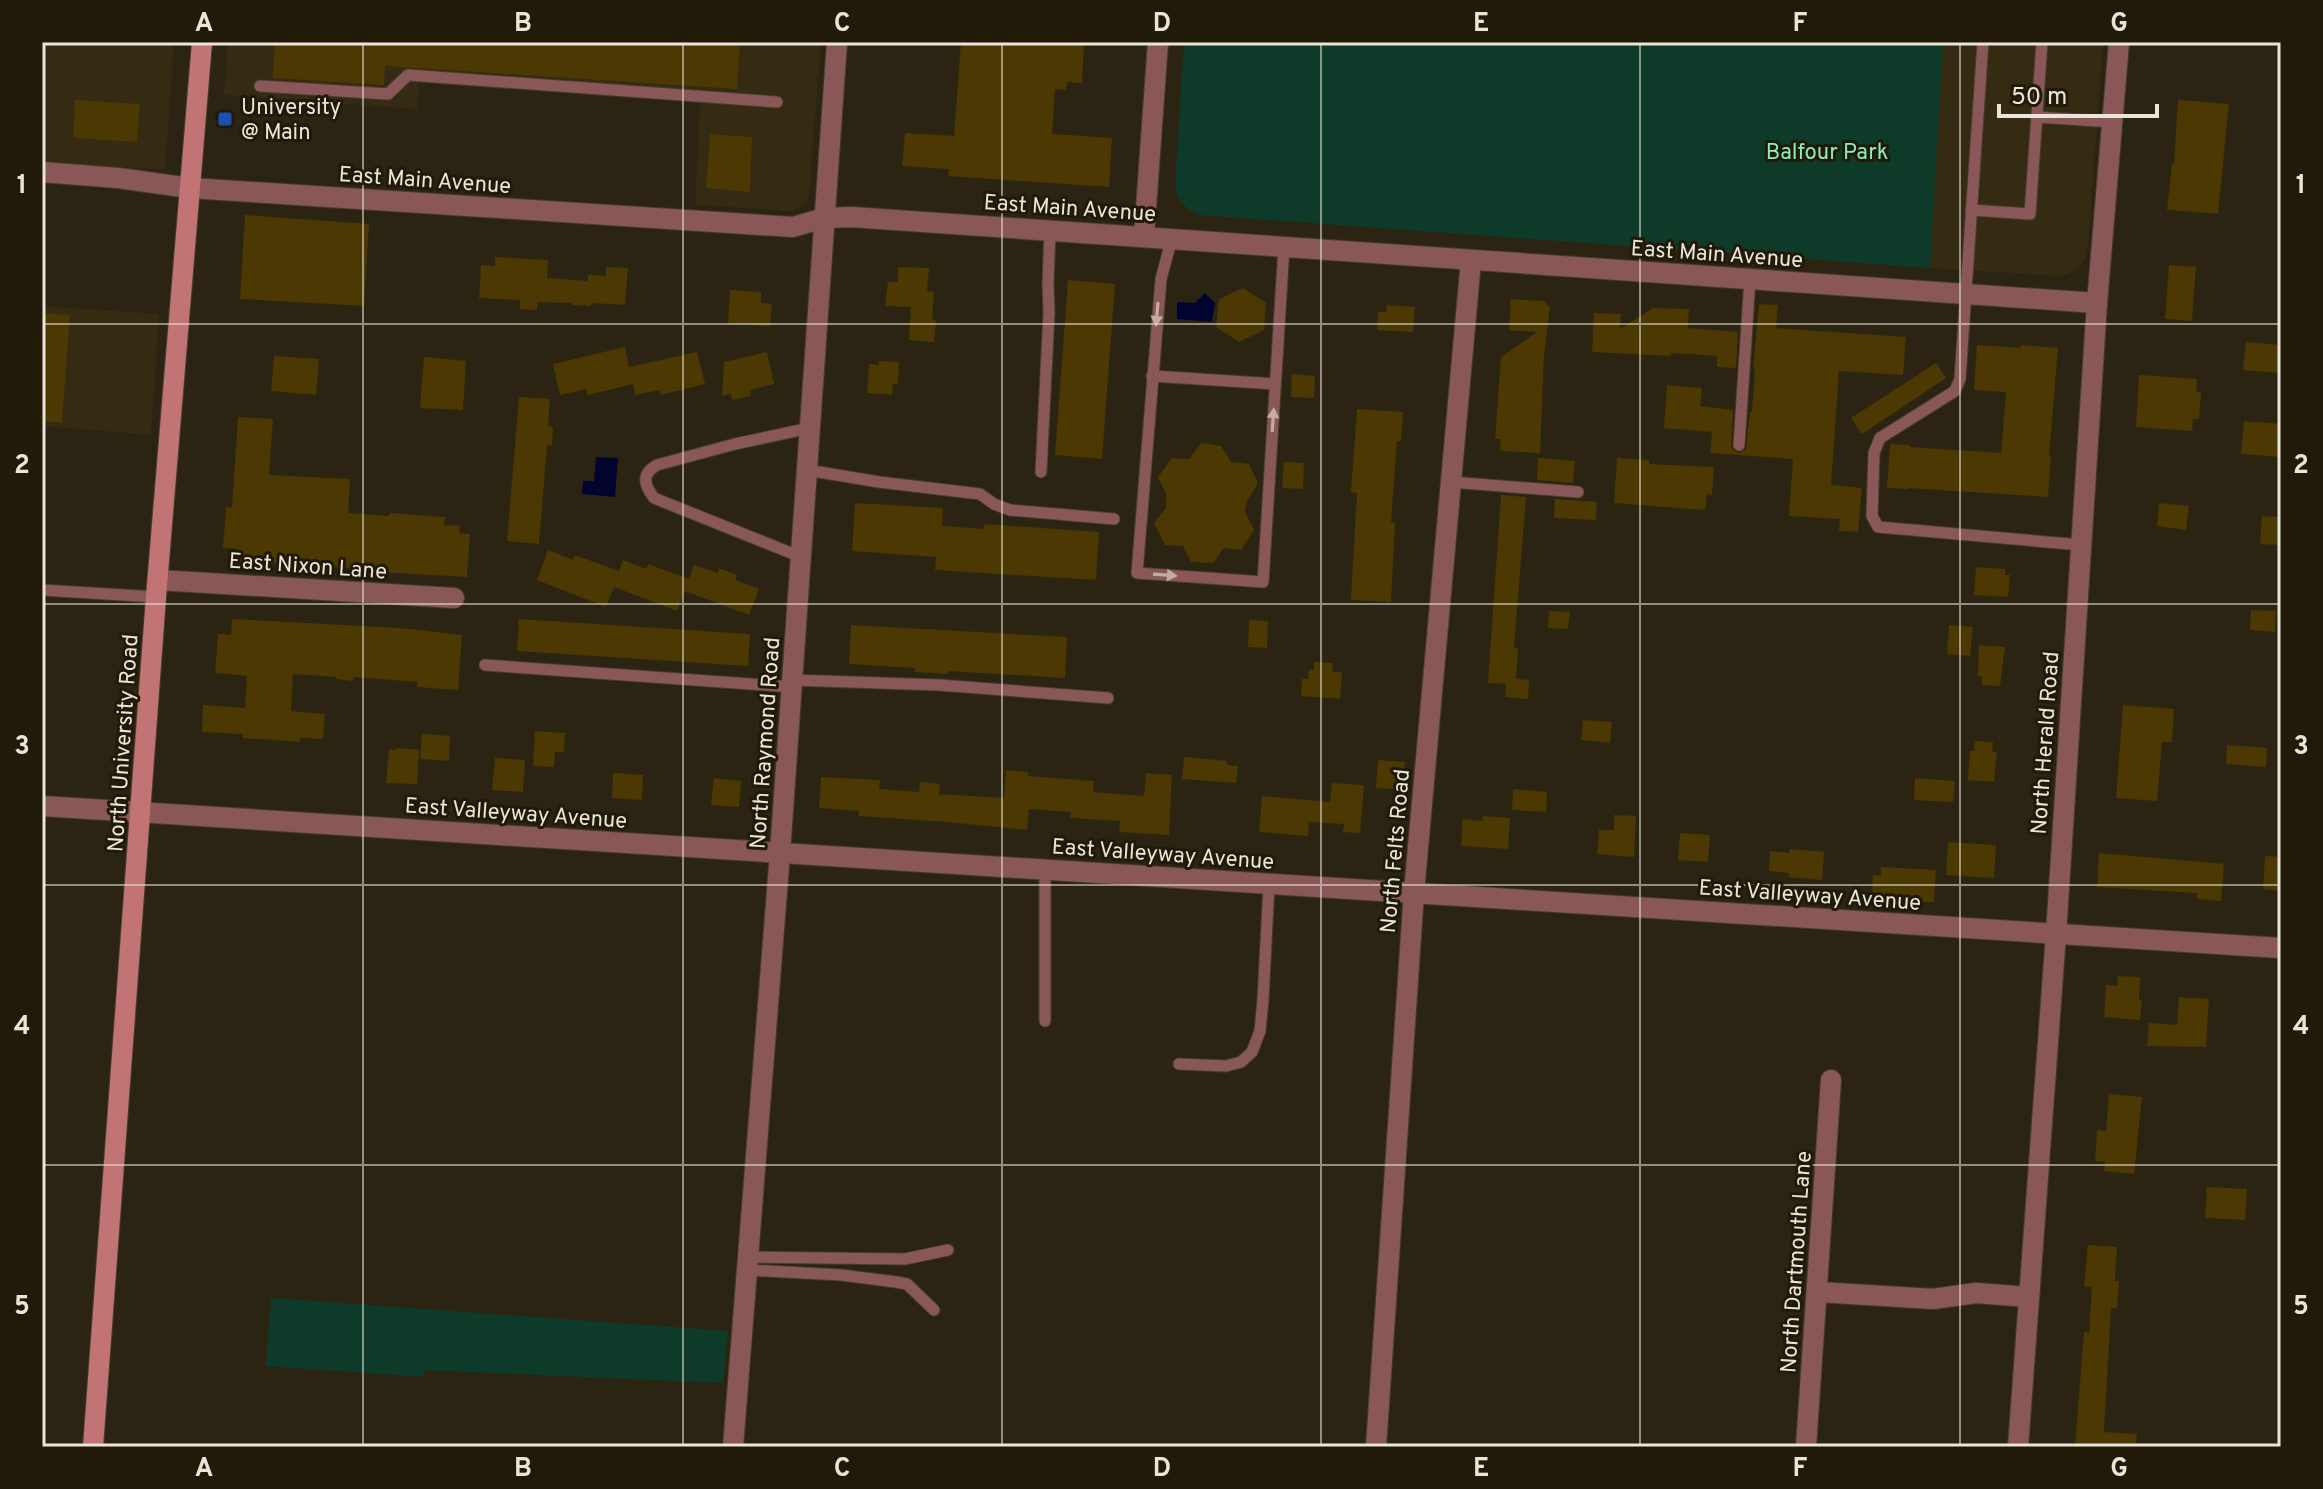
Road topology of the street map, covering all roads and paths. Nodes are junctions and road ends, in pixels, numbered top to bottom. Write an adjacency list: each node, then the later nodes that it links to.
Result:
1 (202, 42): 12 (main road, North University Road)
2 (837, 42): 14 (street, North Raymond Road)
3 (1158, 42): 16 (street)
4 (1983, 42): 13 (lane)
5 (2042, 42): 9 (lane)
6 (2119, 42): 10 (street, North Herald Road)
7 (260, 86): 8 (lane)
8 (777, 102)
9 (2037, 117): 10 (lane); 13 (lane)
10 (2112, 122): 22 (street, North Herald Road)
11 (42, 172): 12 (street, East Main Avenue)
12 (190, 188): 14 (street, East Main Avenue); 34 (main road, North University Road)
13 (1971, 210): 21 (lane)
14 (824, 218): 15 (street, East Main Avenue); 25 (street, North Raymond Road)
15 (1050, 230): 16 (street, East Main Avenue); 28 (lane)
16 (1144, 236): 17 (street, East Main Avenue)
17 (1172, 238): 18 (street, East Main Avenue); 23 (lane, one-way to 23)
18 (1284, 247): 19 (street, East Main Avenue); 24 (lane)
19 (1471, 260): 20 (street, East Main Avenue); 29 (street, North Felts Road)
20 (1750, 279): 21 (street, East Main Avenue); 26 (lane)
21 (1965, 293): 22 (street, East Main Avenue); 32 (lane)
22 (2097, 303): 32 (street, North Herald Road)
23 (1152, 376): 24 (lane); 24 (lane, one-way to 24)
24 (1275, 384)
25 (810, 428): 27 (street, North Raymond Road); 33 (lane)
26 (1739, 445)
27 (807, 470): 31 (lane); 33 (street, North Raymond Road)
28 (1041, 472)
29 (1451, 482): 30 (lane); 45 (street, North Felts Road)
30 (1578, 492)
31 (1114, 519)
32 (2081, 545): 46 (street, North Herald Road)
33 (801, 557): 38 (street, North Raymond Road)
34 (157, 589): 35 (lane); 36 (street, East Nixon Lane); 41 (main road, North University Road)
35 (42, 590)
36 (454, 598)
37 (485, 665): 38 (lane)
38 (792, 683): 39 (lane); 42 (street, North Raymond Road)
39 (1108, 698)
40 (42, 806): 41 (street, East Valleyway Avenue)
41 (142, 811): 42 (street, East Valleyway Avenue); 56 (main road, North University Road)
42 (780, 853): 43 (street, East Valleyway Avenue); 52 (street, North Raymond Road)
43 (1045, 870): 44 (street, East Valleyway Avenue); 48 (lane)
44 (1269, 884): 45 (street, East Valleyway Avenue); 49 (lane)
45 (1414, 892): 46 (street, East Valleyway Avenue); 58 (street, North Felts Road)
46 (2056, 934): 47 (street, East Valleyway Avenue); 54 (street, North Herald Road)
47 (2281, 948)
48 (1045, 1021)
49 (1179, 1064)
50 (1831, 1080): 53 (street, North Dartmouth Lane)
51 (948, 1250): 52 (lane)
52 (748, 1263): 55 (lane); 57 (street, North Raymond Road)
53 (1818, 1292): 54 (street); 59 (street, North Dartmouth Lane)
54 (2029, 1297): 60 (street, North Herald Road)
55 (934, 1310)
56 (93, 1447)
57 (733, 1447)
58 (1376, 1447)
59 (1806, 1447)
60 (2018, 1447)

